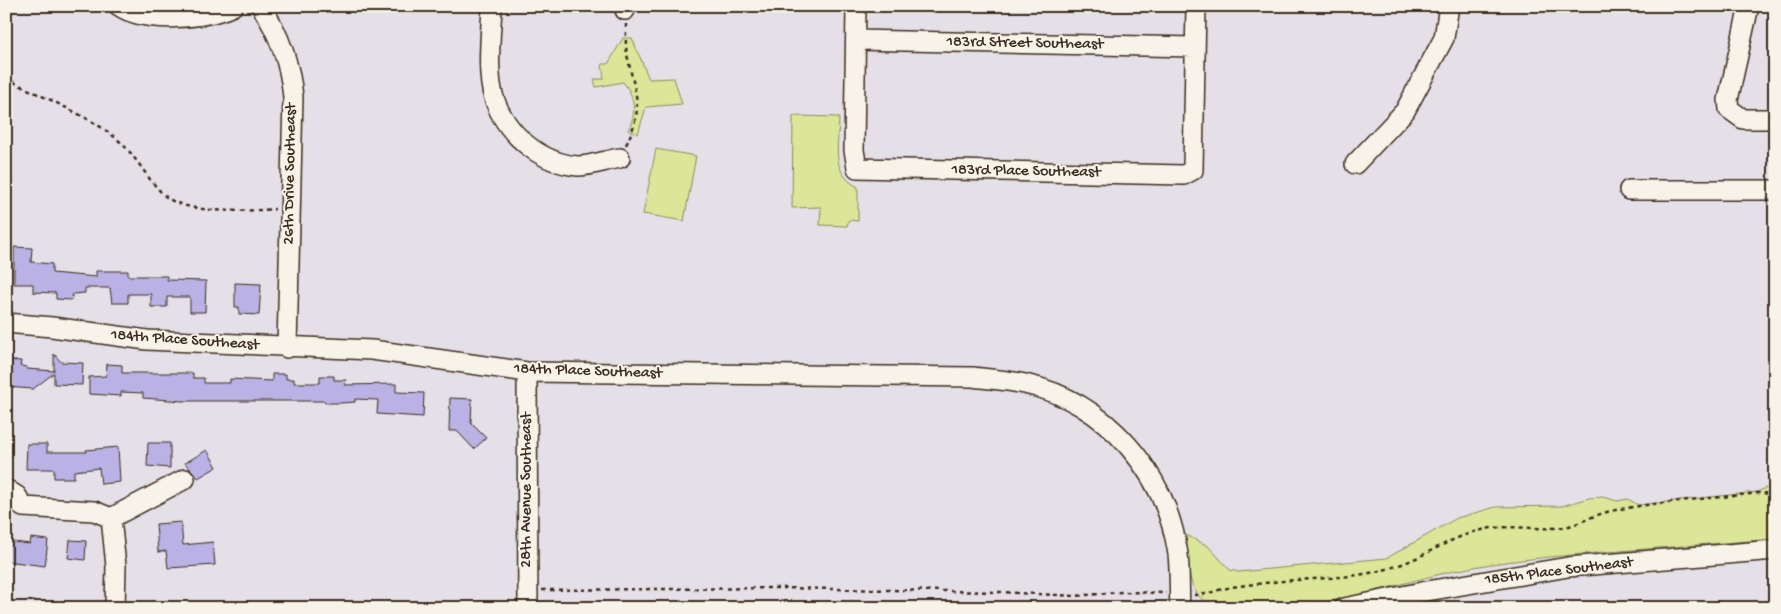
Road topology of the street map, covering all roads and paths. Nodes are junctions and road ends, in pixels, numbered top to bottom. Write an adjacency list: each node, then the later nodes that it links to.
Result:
1 (118, 6): 2 (street)
2 (233, 6)
3 (261, 6): 18 (street, 26th Drive Southeast)
4 (492, 6): 14 (street)
5 (856, 6): 10 (street)
6 (1196, 6): 11 (street)
7 (1449, 6): 15 (street)
8 (1749, 6): 13 (street)
9 (625, 8): 14 (path)
10 (856, 40): 11 (street, 183rd Street Southeast); 11 (street, 183rd Place Southeast)
11 (1195, 47)
12 (6, 78): 18 (path)
13 (1775, 119)
14 (620, 158)
15 (1355, 164)
16 (1629, 190): 17 (street)
17 (1775, 190)
18 (290, 208): 20 (street, 26th Drive Southeast)
19 (6, 323): 20 (street, 184th Place Southeast)
20 (287, 348): 21 (street, 184th Place Southeast)
21 (527, 372): 27 (street, 28th Avenue Southeast); 29 (street, 184th Place Southeast)
22 (186, 479): 25 (street)
23 (6, 488): 25 (street)
24 (1775, 494): 29 (path)
25 (111, 518): 30 (street)
26 (1775, 550): 28 (street, 185th Place Southeast)
27 (528, 599): 29 (path)
28 (1427, 599): 31 (street, 185th Place Southeast)
29 (1180, 601)
30 (115, 608)
31 (1344, 608)

